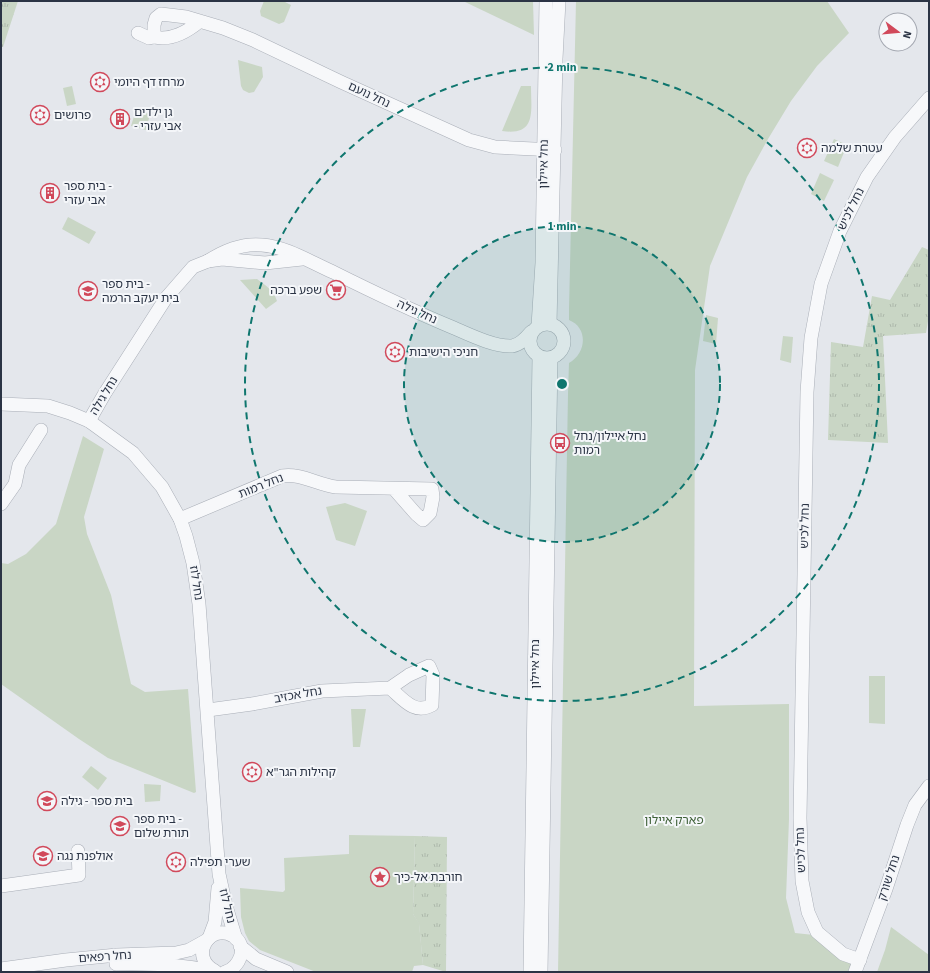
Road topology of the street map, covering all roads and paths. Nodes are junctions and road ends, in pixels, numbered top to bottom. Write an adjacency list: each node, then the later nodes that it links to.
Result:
1 (546, 1): 7 (street, נחל איילון)
2 (559, 1): 7 (street, נחל איילון)
3 (200, 21): 5 (street); 5 (street, נחל נועם); 7 (street, נחל נועם)
4 (138, 33): 5 (street)
5 (154, 37)
6 (929, 98): 26 (street, נחל לכיש)
7 (549, 150): 10 (street, נחל איילון)
8 (304, 259): 9 (street, נחל גילה); 9 (street, נחל גילה); 10 (street, נחל גילה)
9 (208, 261): 13 (street, נחל גילה)
10 (540, 327): 11 (street); 11 (street)
11 (545, 357): 31 (street, נחל איילון); 32 (street, נחל איילון)
12 (1, 404): 13 (street, נחל לוז)
13 (89, 421): 17 (street, נחל לוז)
14 (41, 430): 16 (street)
15 (394, 489): 17 (street, נחל רמות)
16 (1, 504)
17 (180, 519): 19 (street, נחל לוז)
18 (390, 688): 19 (street, נחל אכזיב)
19 (208, 710): 22 (street, נחל לוז)
20 (929, 786): 26 (street, נחל שורק)
21 (78, 851): 23 (street)
22 (219, 874): 24 (street, נחל לוז); 25 (street, נחל לוז)
23 (1, 886)
24 (208, 939): 25 (street); 27 (street, נחל רפאים); 29 (street)
25 (238, 942): 29 (street); 30 (street)
26 (857, 966)
27 (1, 969)
28 (43, 972): 29 (street, נחל רפאים)
29 (222, 972)
30 (287, 972)
31 (530, 972)
32 (541, 972)

